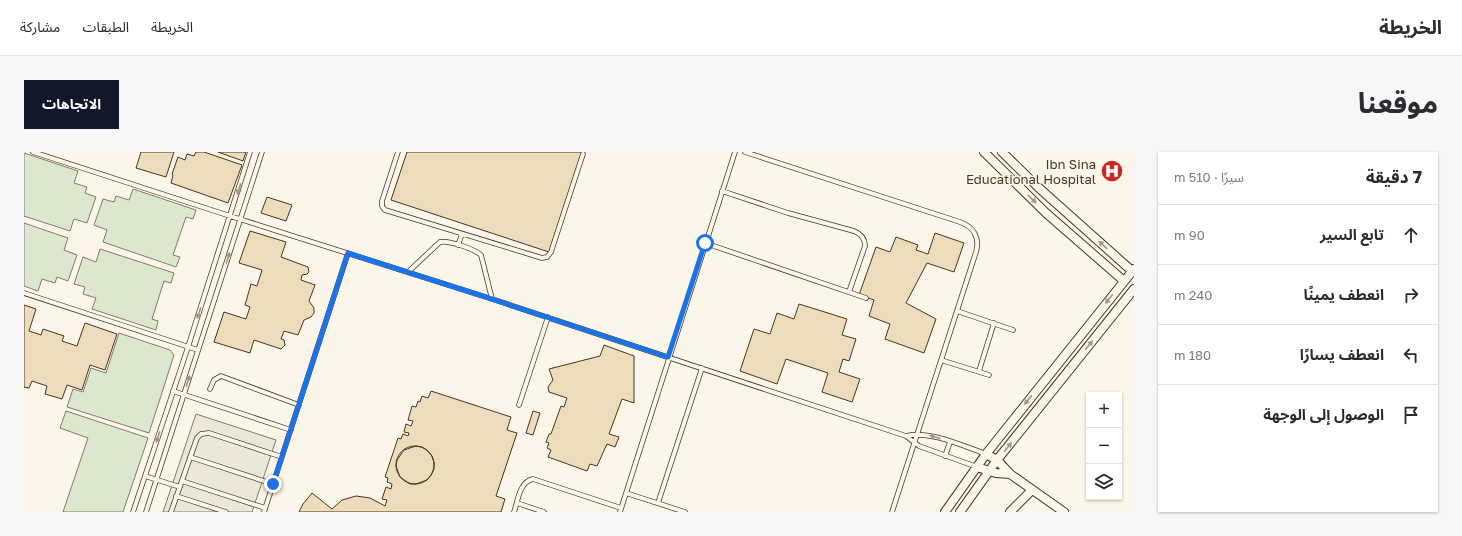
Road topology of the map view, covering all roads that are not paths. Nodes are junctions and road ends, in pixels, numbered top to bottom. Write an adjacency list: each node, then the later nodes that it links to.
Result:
1 (33, 152): 11 (lane)
2 (250, 152): 11 (lane, one-way to 11)
3 (262, 152): 12 (lane)
4 (398, 152): 13 (lane)
5 (735, 152): 10 (lane)
6 (745, 152): 25 (lane)
7 (984, 152): 19 (street, one-way to 19)
8 (1002, 152): 17 (street, one-way to 8)
9 (583, 154): 13 (lane)
10 (722, 191): 14 (lane); 21 (lane)
11 (230, 216): 12 (lane); 29 (lane, one-way to 29)
12 (240, 220): 16 (lane); 30 (lane, one-way to 12)
13 (462, 234): 15 (lane)
14 (705, 243): 21 (lane); 31 (lane)
15 (458, 245): 18 (lane); 24 (lane)
16 (348, 253): 18 (lane); 39 (lane)
17 (1133, 270): 19 (street)
18 (408, 272): 24 (lane)
19 (1124, 282): 46 (street, one-way to 46)
20 (1134, 289): 50 (street, one-way to 20)
21 (849, 292): 23 (lane)
22 (24, 293): 29 (lane)
23 (866, 298)
24 (492, 299): 26 (lane)
25 (957, 310): 27 (lane); 32 (lane)
26 (548, 317): 31 (lane); 40 (lane)
27 (994, 323): 28 (lane); 34 (lane)
28 (1013, 330)
29 (188, 347): 30 (lane); 37 (lane)
30 (198, 350): 38 (lane, one-way to 30)
31 (668, 357): 33 (lane); 60 (lane)
32 (941, 360): 34 (lane); 42 (lane)
33 (702, 368): 43 (lane); 63 (lane)
34 (979, 371): 35 (lane)
35 (989, 375)
36 (210, 389): 39 (lane)
37 (174, 391): 38 (lane); 54 (lane, one-way to 54)
38 (183, 394): 41 (lane); 55 (lane)
39 (299, 404): 41 (lane)
40 (519, 405)
41 (291, 430): 49 (lane)
42 (917, 434): 43 (lane); 44 (lane, one-way to 42); 45 (lane)
43 (906, 436): 45 (lane)
44 (950, 442): 46 (lane); 47 (lane)
45 (915, 443): 47 (lane); 73 (lane)
46 (986, 454): 50 (street); 51 (street)
47 (945, 456): 51 (lane)
48 (190, 457): 49 (lane); 56 (lane); 57 (lane)
49 (282, 457): 57 (lane)
50 (997, 460): 52 (street); 53 (street)
51 (976, 467): 52 (street); 74 (street)
52 (989, 472): 53 (street); 75 (street)
53 (1010, 474): 59 (street)
54 (145, 476): 55 (lane); 66 (lane)
55 (156, 480): 58 (lane); 67 (lane)
56 (182, 481): 58 (lane); 64 (lane)
57 (273, 484): 64 (lane)
58 (180, 487): 61 (lane)
59 (1032, 490): 76 (street); 77 (street)
60 (626, 493): 63 (lane); 65 (lane)
61 (176, 496): 68 (lane); 69 (lane)
62 (517, 503): 65 (lane); 70 (lane); 71 (lane)
63 (658, 503): 72 (lane)
64 (264, 510)
65 (620, 510)
66 (133, 512)
67 (146, 512)
68 (171, 512)
69 (226, 512)
70 (514, 512)
71 (544, 512)
72 (685, 512)
73 (892, 512)
74 (945, 512)
75 (960, 512)
76 (1010, 512)
77 (1064, 512)

